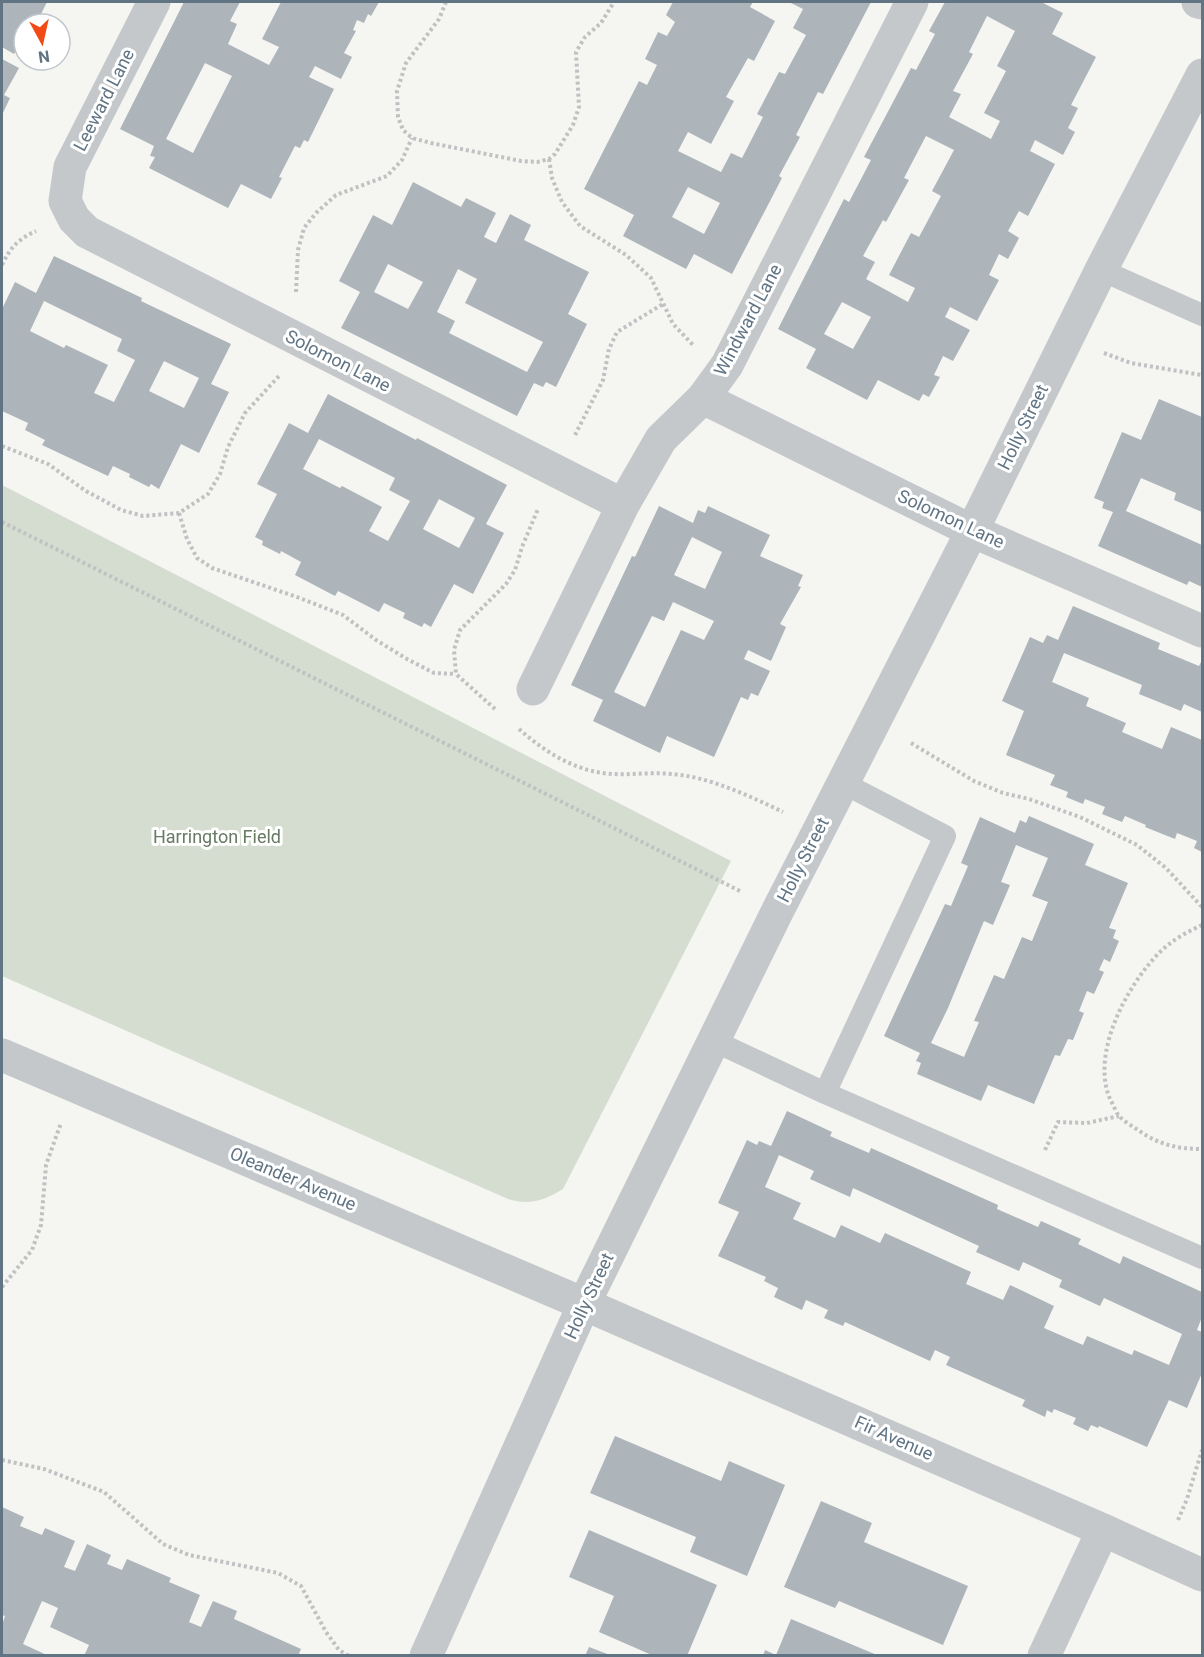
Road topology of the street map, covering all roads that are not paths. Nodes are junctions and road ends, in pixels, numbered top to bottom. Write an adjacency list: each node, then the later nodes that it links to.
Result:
1 (154, 2): 6 (street, Leeward Lane)
2 (912, 2): 9 (street, Windward Lane)
3 (1198, 2): 4 (street)
4 (1203, 3)
5 (1203, 75): 7 (street, Holly Street)
6 (65, 201): 10 (street, Solomon Lane)
7 (1101, 270): 8 (lane); 11 (street, Holly Street)
8 (1203, 315)
9 (703, 398): 10 (street, Windward Lane); 11 (street, Solomon Lane)
10 (623, 505): 13 (street, Windward Lane)
11 (972, 531): 12 (street, Solomon Lane); 14 (street, Holly Street)
12 (1203, 631)
13 (533, 689)
14 (843, 783): 15 (street, Holly Street); 17 (lane)
15 (714, 1041): 17 (lane); 19 (street, Holly Street)
16 (2, 1055): 19 (street, Oleander Avenue)
17 (825, 1092): 18 (lane)
18 (1203, 1258)
19 (584, 1304): 20 (street, Fir Avenue); 22 (street, Holly Street)
20 (1103, 1530): 21 (street, Fir Avenue); 23 (street)
21 (1203, 1575)
22 (426, 1656)
23 (1044, 1656)

